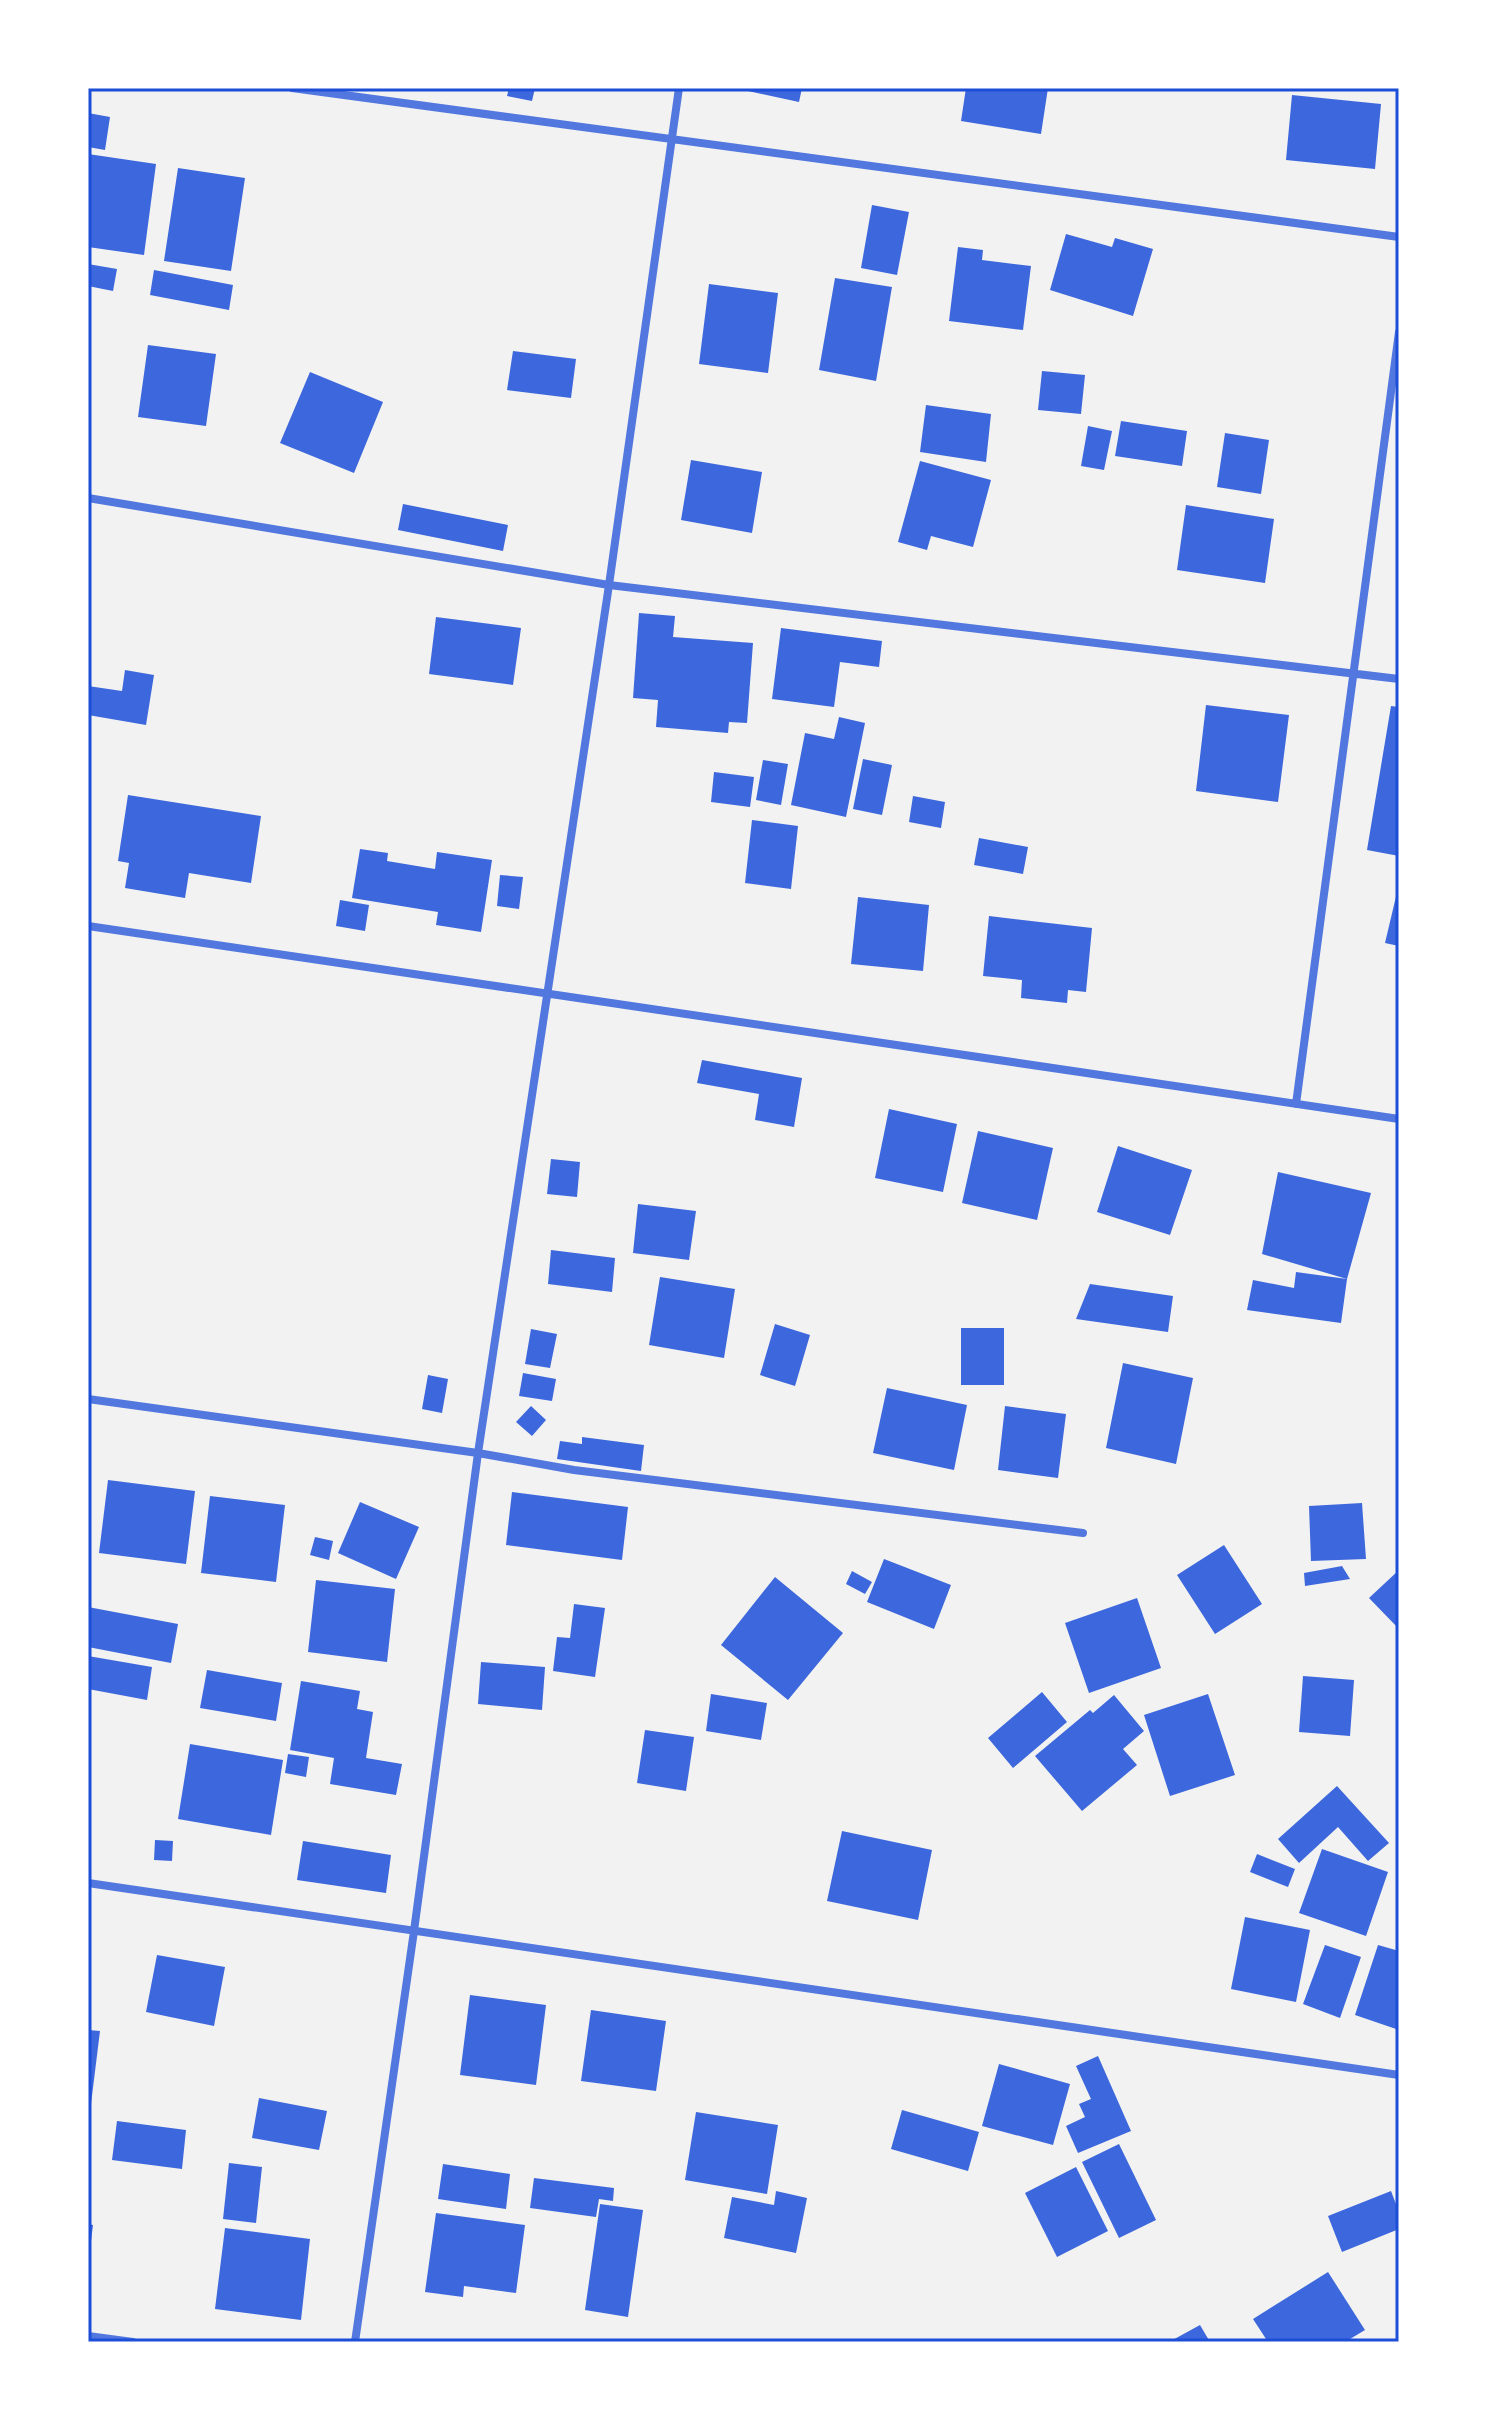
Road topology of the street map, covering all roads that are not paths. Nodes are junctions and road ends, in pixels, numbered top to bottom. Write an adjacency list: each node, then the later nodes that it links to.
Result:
1 (292, 88): 3 (street)
2 (679, 88): 3 (street)
3 (672, 139): 4 (street); 7 (street)
4 (1399, 237)
5 (1399, 332): 8 (street)
6 (88, 498): 7 (street)
7 (609, 585): 8 (street); 11 (street)
8 (1354, 672): 9 (street); 12 (street)
9 (1399, 679)
10 (88, 926): 11 (street)
11 (548, 994): 12 (street); 15 (street)
12 (1296, 1104): 13 (street)
13 (1399, 1119)
14 (88, 1399): 15 (street)
15 (478, 1453): 16 (street); 18 (street)
16 (1083, 1533)
17 (88, 1883): 18 (street)
18 (414, 1931): 19 (street); 22 (street)
19 (1399, 2075)
20 (88, 2336): 21 (street)
21 (133, 2342)
22 (355, 2342)

